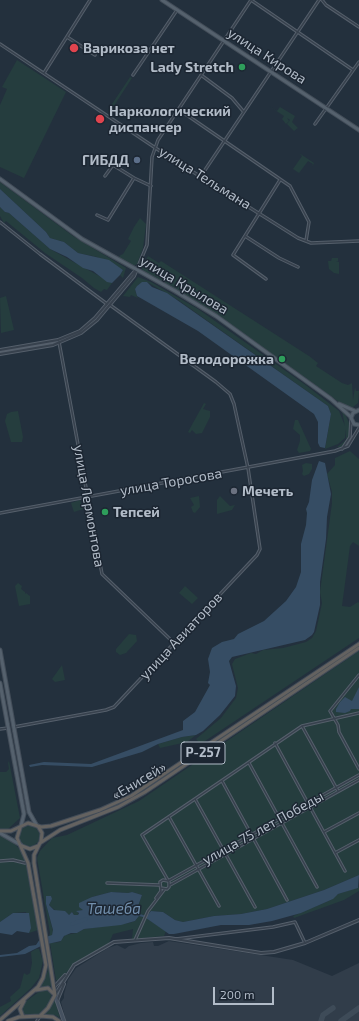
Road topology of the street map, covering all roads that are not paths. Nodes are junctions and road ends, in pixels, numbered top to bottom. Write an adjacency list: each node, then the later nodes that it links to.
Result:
1 (90, 0): 9 (street)
2 (162, 0): 6 (main road, улица Кирова)
3 (251, 0): 8 (street); 10 (street)
4 (319, 0): 8 (street)
5 (322, 0): 7 (street)
6 (177, 10): 10 (main road, улица Кирова); 17 (street)
7 (359, 27)
8 (297, 32): 14 (street); 15 (street)
9 (67, 37): 12 (street); 16 (street)
10 (224, 41): 15 (main road, улица Кирова); 18 (street)
11 (0, 44): 16 (street, улица Тельмана)
12 (95, 55)
13 (359, 62): 14 (street)
14 (354, 70): 20 (street)
15 (271, 72): 20 (main road, улица Кирова); 21 (street)
16 (44, 73): 25 (street, улица Тельмана)
17 (133, 75)
18 (201, 75): 19 (street); 21 (street)
19 (178, 109): 24 (street); 25 (street)
20 (326, 109): 22 (street); 23 (main road, улица Кирова)
21 (244, 112): 24 (street)
22 (314, 124)
23 (359, 130)
24 (224, 141): 27 (street); 30 (street)
25 (155, 147): 27 (street, улица Тельмана); 31 (street)
26 (106, 176): 28 (street)
27 (201, 176): 32 (street, улица Тельмана)
28 (134, 178): 31 (street); 33 (street)
29 (0, 179): 39 (main road, улица Крылова)
30 (280, 180): 32 (street); 37 (street)
31 (150, 186): 39 (street)
32 (259, 212): 35 (street); 37 (street, улица Тельмана)
33 (97, 215)
34 (0, 222): 41 (street)
35 (245, 236): 38 (street); 40 (street)
36 (359, 241): 37 (street)
37 (306, 242)
38 (298, 267)
39 (137, 270): 41 (street); 46 (main road, улица Крылова)
40 (266, 278)
41 (108, 305): 42 (street); 43 (street); 52 (street)
42 (58, 340): 43 (street, улица Лермонтова); 44 (street)
43 (59, 343): 45 (street); 53 (street, улица Лермонтова)
44 (0, 350)
45 (0, 354)
46 (331, 399): 48 (main road); 49 (main road, улица Крылова)
47 (359, 406): 48 (main road)
48 (356, 411): 49 (main road)
49 (351, 418): 50 (main road, улица Крылова); 51 (street)
50 (359, 426): 51 (street)
51 (342, 449): 52 (street, улица Торосова)
52 (248, 468): 53 (street, улица Торосова); 55 (street, улица Авиаторов)
53 (88, 497): 54 (street, улица Торосова); 55 (street, улица Лермонтова)
54 (0, 513)
55 (174, 643): 64 (street, улица Авиаторов)
56 (359, 644): 85 (highway, «Енисей» / Р-257)
57 (359, 648): 91 (highway, «Енисей» / Р-257)
58 (0, 650): 64 (main road)
59 (359, 675): 62 (street)
60 (0, 683): 65 (main road)
61 (359, 713): 62 (street)
62 (335, 719): 63 (street); 69 (street)
63 (302, 726): 67 (street); 75 (street)
64 (14, 727): 85 (main road)
65 (8, 728): 66 (street); 84 (main road)
66 (0, 729)
67 (275, 743): 68 (street); 78 (street)
68 (248, 762): 72 (street); 82 (street)
69 (359, 769)
70 (359, 775): 71 (street, улица 75 лет Победы)
71 (352, 779): 74 (street); 75 (street, улица 75 лет Победы)
72 (222, 780): 77 (street); 88 (street)
73 (359, 780): 74 (street, улица 75 лет Победы)
74 (354, 783): 76 (street, улица 75 лет Победы)
75 (336, 788): 76 (street); 78 (street, улица 75 лет Победы)
76 (338, 791): 79 (street, улица 75 лет Победы)
77 (195, 799): 81 (street); 93 (street)
78 (308, 803): 79 (street); 82 (street, улица 75 лет Победы)
79 (310, 807): 83 (street, улица 75 лет Победы); 87 (street)
80 (359, 813): 87 (street)
81 (168, 817): 98 (street); 101 (street)
82 (280, 819): 83 (street); 88 (street, улица 75 лет Победы)
83 (282, 823): 89 (street, улица 75 лет Победы); 105 (street)
84 (21, 826): 85 (highway, «Енисей» / Р-257); 86 (highway, «Енисей»); 92 (highway)
85 (37, 826): 91 (highway)
86 (0, 832): 92 (main road)
87 (324, 832): 95 (street)
88 (251, 834): 89 (street); 93 (street, улица 75 лет Победы)
89 (253, 838): 94 (street, улица 75 лет Победы); 108 (street)
90 (359, 840): 95 (street)
91 (40, 844): 92 (highway, «Енисей» / Р-257); 113 (highway)
92 (22, 846): 113 (highway)
93 (224, 850): 94 (street); 98 (street, улица 75 лет Победы)
94 (226, 853): 99 (street, улица 75 лет Победы); 110 (street)
95 (335, 853): 100 (street)
96 (0, 861): 97 (street)
97 (25, 863)
98 (196, 865): 99 (street); 101 (street, улица 75 лет Победы)
99 (198, 869): 104 (street, улица 75 лет Победы); 109 (street)
100 (345, 871)
101 (168, 881): 103 (street); 104 (street)
102 (107, 883): 103 (street)
103 (160, 885): 106 (street)
104 (170, 885): 107 (street)
105 (317, 887)
106 (161, 888): 107 (street); 111 (street)
107 (164, 890): 111 (street)
108 (287, 900)
109 (219, 906)
110 (255, 907)
111 (148, 911): 115 (street)
112 (359, 920): 116 (street)
113 (43, 934): 117 (highway)
114 (174, 939): 115 (street); 116 (street); 116 (street)
115 (135, 940): 118 (street)
116 (305, 943)
117 (46, 951): 119 (highway); 120 (highway)
118 (68, 973): 119 (street); 121 (street); 123 (street)
119 (55, 986): 121 (highway)
120 (34, 991): 121 (highway); 122 (highway)
121 (56, 995): 123 (main road); 124 (highway)
122 (27, 996): 125 (highway); 126 (highway)
123 (57, 1001): 130 (main road)
124 (40, 1016): 125 (highway); 128 (street); 129 (highway)
125 (24, 1019): 127 (highway)
126 (0, 1020)
127 (8, 1021)
128 (37, 1021)
129 (59, 1021)
130 (64, 1021)

